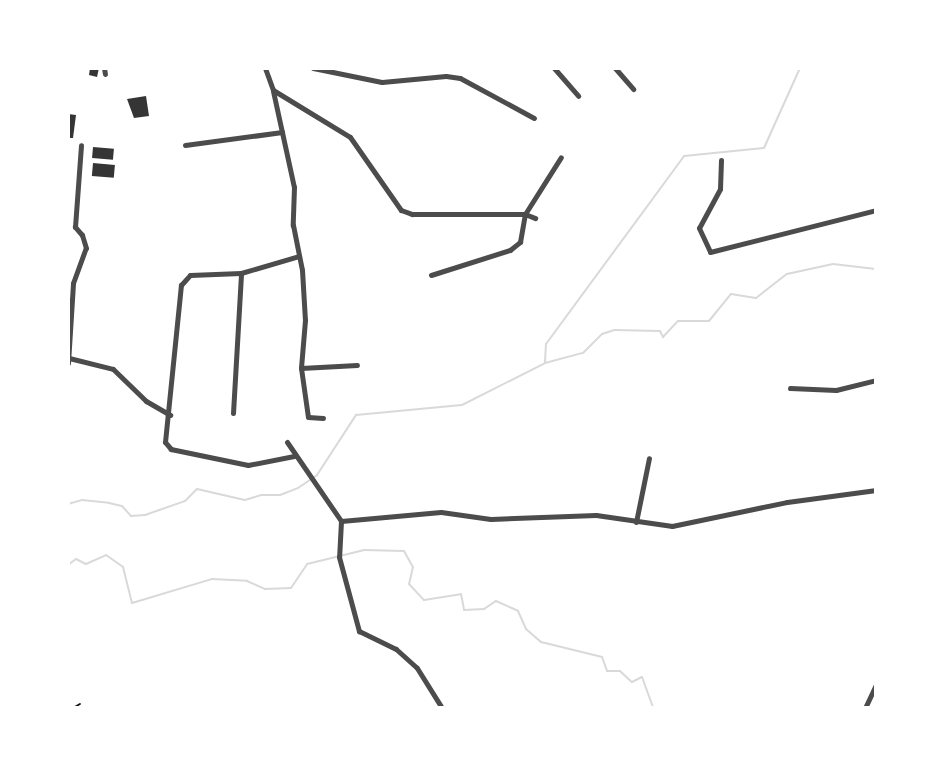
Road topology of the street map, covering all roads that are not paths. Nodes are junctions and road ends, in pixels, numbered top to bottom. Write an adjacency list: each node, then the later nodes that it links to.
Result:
1 (265, 68): 6 (street)
2 (313, 68): 8 (street)
3 (554, 68): 7 (street)
4 (615, 68): 5 (street)
5 (633, 89)
6 (273, 90): 9 (street); 15 (street)
7 (578, 96)
8 (534, 118)
9 (282, 132): 11 (street); 17 (street)
10 (81, 145): 20 (street)
11 (185, 145)
12 (561, 157): 15 (street)
13 (721, 160): 14 (street)
14 (876, 210)
15 (525, 214): 16 (street); 19 (street)
16 (535, 218)
17 (299, 256): 18 (street); 23 (street)
18 (241, 273): 26 (street); 27 (street)
19 (431, 275)
20 (70, 283): 21 (street)
21 (68, 359): 27 (street)
22 (357, 365): 23 (street)
23 (301, 368): 28 (street)
24 (876, 380): 25 (street)
25 (790, 388)
26 (233, 413)
27 (170, 415): 30 (street)
28 (323, 418)
29 (287, 442): 30 (street)
30 (294, 456): 33 (street)
31 (649, 458): 34 (street)
32 (876, 490): 34 (street)
33 (341, 521): 34 (street); 36 (street)
34 (636, 522)
35 (876, 684): 37 (street)
36 (442, 708)
37 (865, 708)

